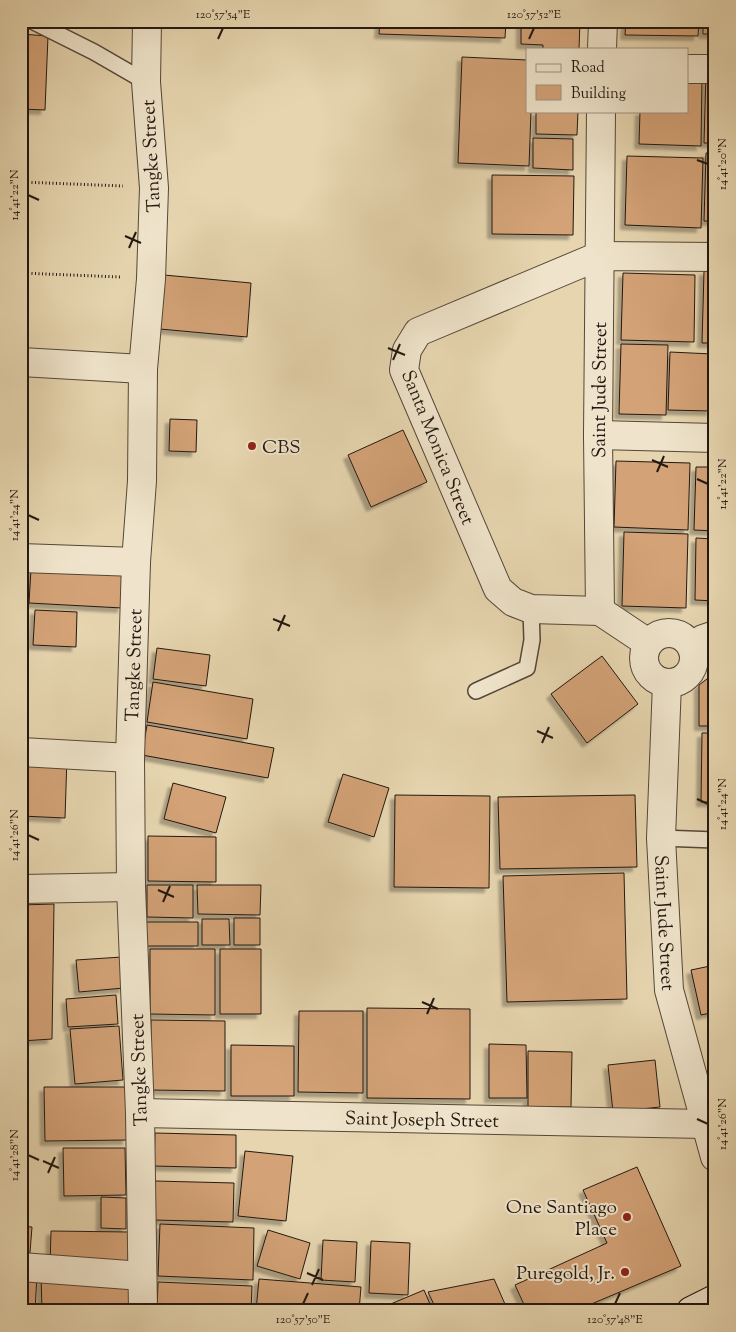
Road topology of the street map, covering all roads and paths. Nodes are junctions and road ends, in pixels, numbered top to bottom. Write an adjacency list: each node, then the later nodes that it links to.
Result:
1 (32, 21): 7 (lane)
2 (147, 21): 7 (street, Tangke Street)
3 (603, 21): 4 (street)
4 (602, 48)
5 (688, 69): 6 (street)
6 (715, 69)
7 (146, 82): 10 (street, Tangke Street)
8 (601, 112): 11 (street, Saint Jude Street)
9 (21, 182): 10 (path)
10 (154, 188): 14 (street, Tangke Street)
11 (599, 256): 12 (street); 17 (street, Saint Jude Street); 21 (street, Santa Monica Street)
12 (715, 257)
13 (21, 273): 14 (path)
14 (151, 279): 16 (street, Tangke Street)
15 (21, 362): 16 (street)
16 (143, 369): 20 (street, Tangke Street)
17 (598, 435): 18 (street); 22 (street, Saint Jude Street)
18 (715, 438)
19 (21, 558): 20 (street)
20 (136, 562): 28 (street, Tangke Street)
21 (531, 609): 22 (street, Santa Monica Street); 26 (lane)
22 (600, 611): 24 (street)
23 (703, 642): 24 (street); 25 (street)
24 (648, 643): 25 (street)
25 (667, 683): 29 (street, Saint Jude Street)
26 (476, 691)
27 (21, 752): 28 (street)
28 (130, 758): 31 (street, Tangke Street)
29 (661, 838): 30 (lane); 34 (street, Saint Jude Street)
30 (715, 840)
31 (131, 888): 32 (street); 33 (street, Tangke Street)
32 (21, 889)
33 (140, 1114): 34 (street, Saint Joseph Street); 37 (street, Tangke Street)
34 (705, 1124): 35 (street, Saint Jude Street)
35 (715, 1157)
36 (21, 1267): 37 (street)
37 (142, 1276): 39 (street, Tangke Street)
38 (715, 1299): 40 (street)
39 (143, 1311)
40 (691, 1311)

